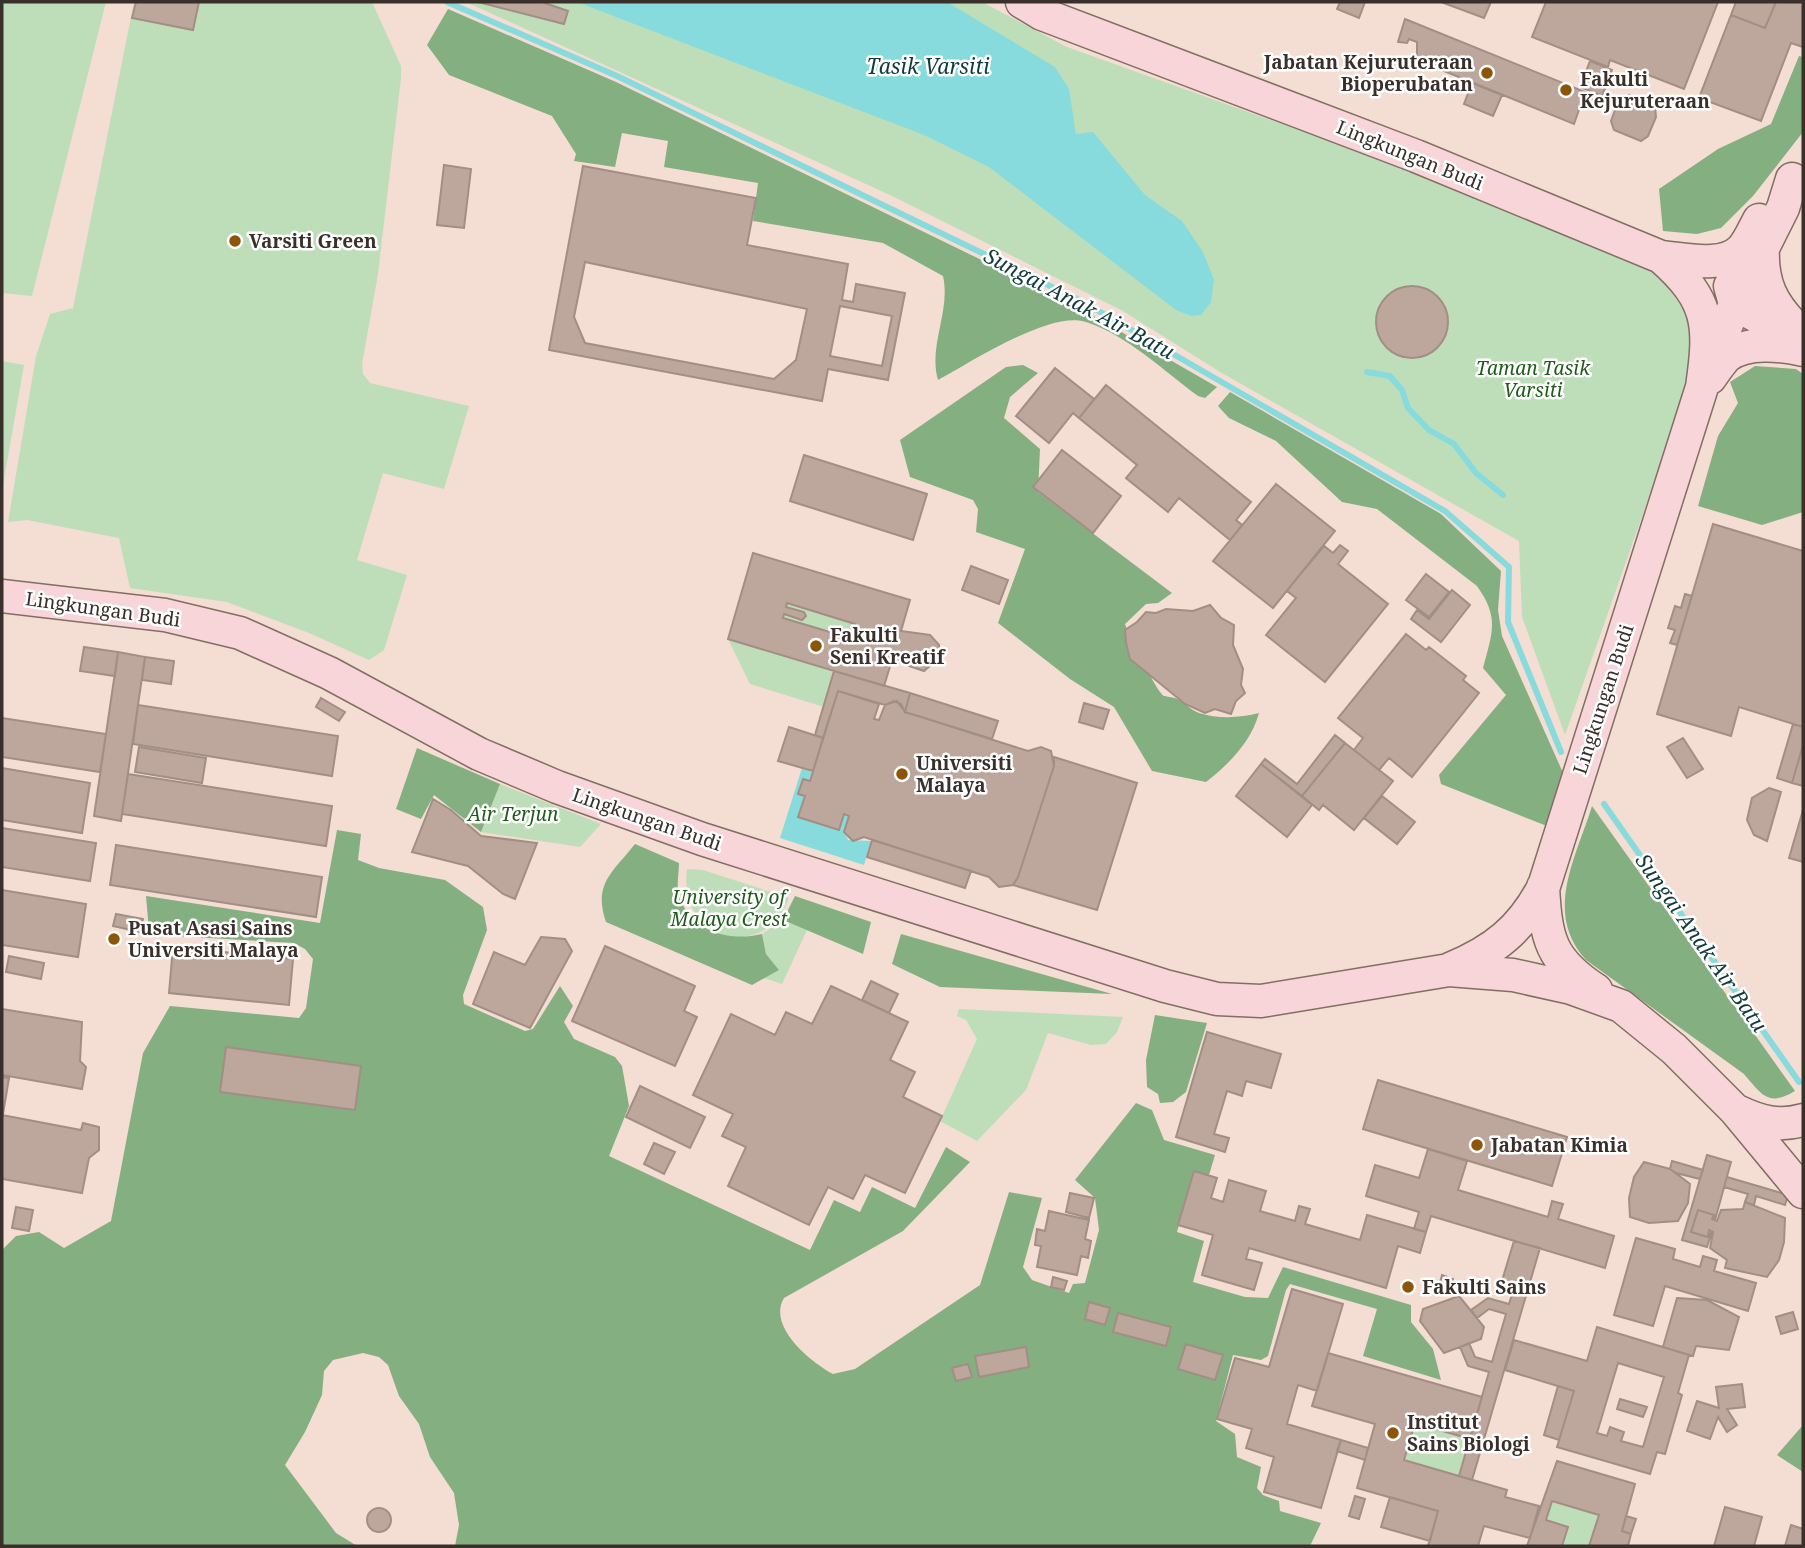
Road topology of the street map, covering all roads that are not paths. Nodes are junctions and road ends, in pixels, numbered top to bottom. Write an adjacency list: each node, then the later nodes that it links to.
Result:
1 (1022, 2): 4 (street, Lingkungan Budi)
2 (1798, 172): 3 (street, Lingkungan Budi)
3 (1752, 247): 4 (street); 5 (street, Lingkungan Budi); 6 (street)
4 (1661, 257): 9 (street, Lingkungan Budi)
5 (1735, 304): 7 (street); 9 (street, Lingkungan Budi)
6 (1803, 334)
7 (1803, 342)
8 (1803, 350): 9 (street)
9 (1702, 387): 11 (street, Lingkungan Budi)
10 (2, 596): 12 (street, Lingkungan Budi)
11 (1543, 887): 12 (street, Lingkungan Budi); 13 (street)
12 (1449, 970): 13 (street, Lingkungan Budi)
13 (1621, 1006): 14 (street, Lingkungan Budi)
14 (1736, 1111): 15 (street); 16 (street)
15 (1803, 1120)
16 (1793, 1156): 17 (street)
17 (1803, 1192)

